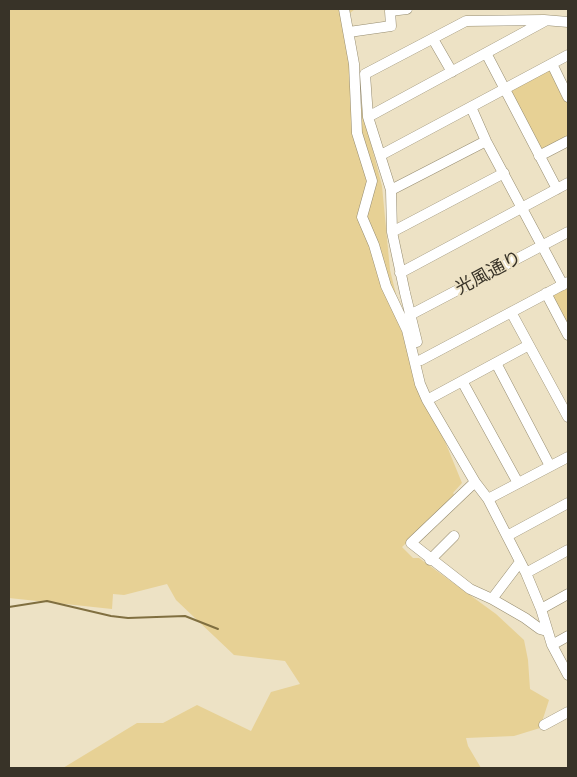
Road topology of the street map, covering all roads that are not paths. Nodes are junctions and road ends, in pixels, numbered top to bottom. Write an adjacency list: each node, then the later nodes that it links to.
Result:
1 (344, 9): 5 (street)
2 (407, 9): 5 (street)
3 (547, 20): 4 (street); 6 (street); 7 (street)
4 (568, 22)
5 (349, 32): 37 (street)
6 (433, 39): 10 (street); 14 (street)
7 (486, 53): 10 (street); 11 (street)
8 (568, 55): 9 (street)
9 (552, 64): 11 (street); 12 (street)
10 (452, 72): 14 (street)
11 (504, 89): 13 (street); 18 (street)
12 (568, 97)
13 (470, 107): 16 (street); 17 (street)
14 (368, 117): 17 (street)
15 (568, 140): 18 (street)
16 (486, 141): 19 (street); 22 (street)
17 (381, 156): 22 (street)
18 (539, 156): 21 (street)
19 (504, 173): 23 (street); 24 (street)
20 (568, 183): 21 (street)
21 (557, 189): 23 (street)
22 (391, 190): 24 (street)
23 (522, 207): 26 (street); 27 (street)
24 (392, 232): 27 (street)
25 (568, 232): 26 (street, 光風通り)
26 (543, 246): 28 (street); 31 (street, 光風通り)
27 (400, 274): 31 (street)
28 (566, 283): 29 (street)
29 (546, 293): 30 (street); 32 (street)
30 (511, 312): 33 (street); 34 (street)
31 (410, 315): 34 (street)
32 (568, 335)
33 (528, 345): 35 (street); 38 (street)
34 (421, 360): 37 (street)
35 (496, 362): 36 (street); 40 (street)
36 (462, 381): 37 (street); 42 (street)
37 (427, 400): 41 (street)
38 (568, 417)
39 (568, 457): 40 (street)
40 (550, 466): 42 (street)
41 (475, 482): 43 (street); 48 (street)
42 (518, 483): 43 (street)
43 (488, 499): 46 (street)
44 (568, 503): 46 (street)
45 (454, 536): 48 (street)
46 (507, 536): 49 (street)
47 (568, 550): 50 (street)
48 (430, 560): 52 (street)
49 (520, 562): 50 (street); 52 (street)
50 (526, 573): 53 (street)
51 (568, 594): 53 (street)
52 (492, 599): 54 (street)
53 (541, 609): 54 (street)
54 (547, 631): 56 (street)
55 (568, 636): 56 (street)
56 (552, 645): 57 (street)
57 (568, 675)
58 (568, 712): 59 (street)
59 (544, 725)

